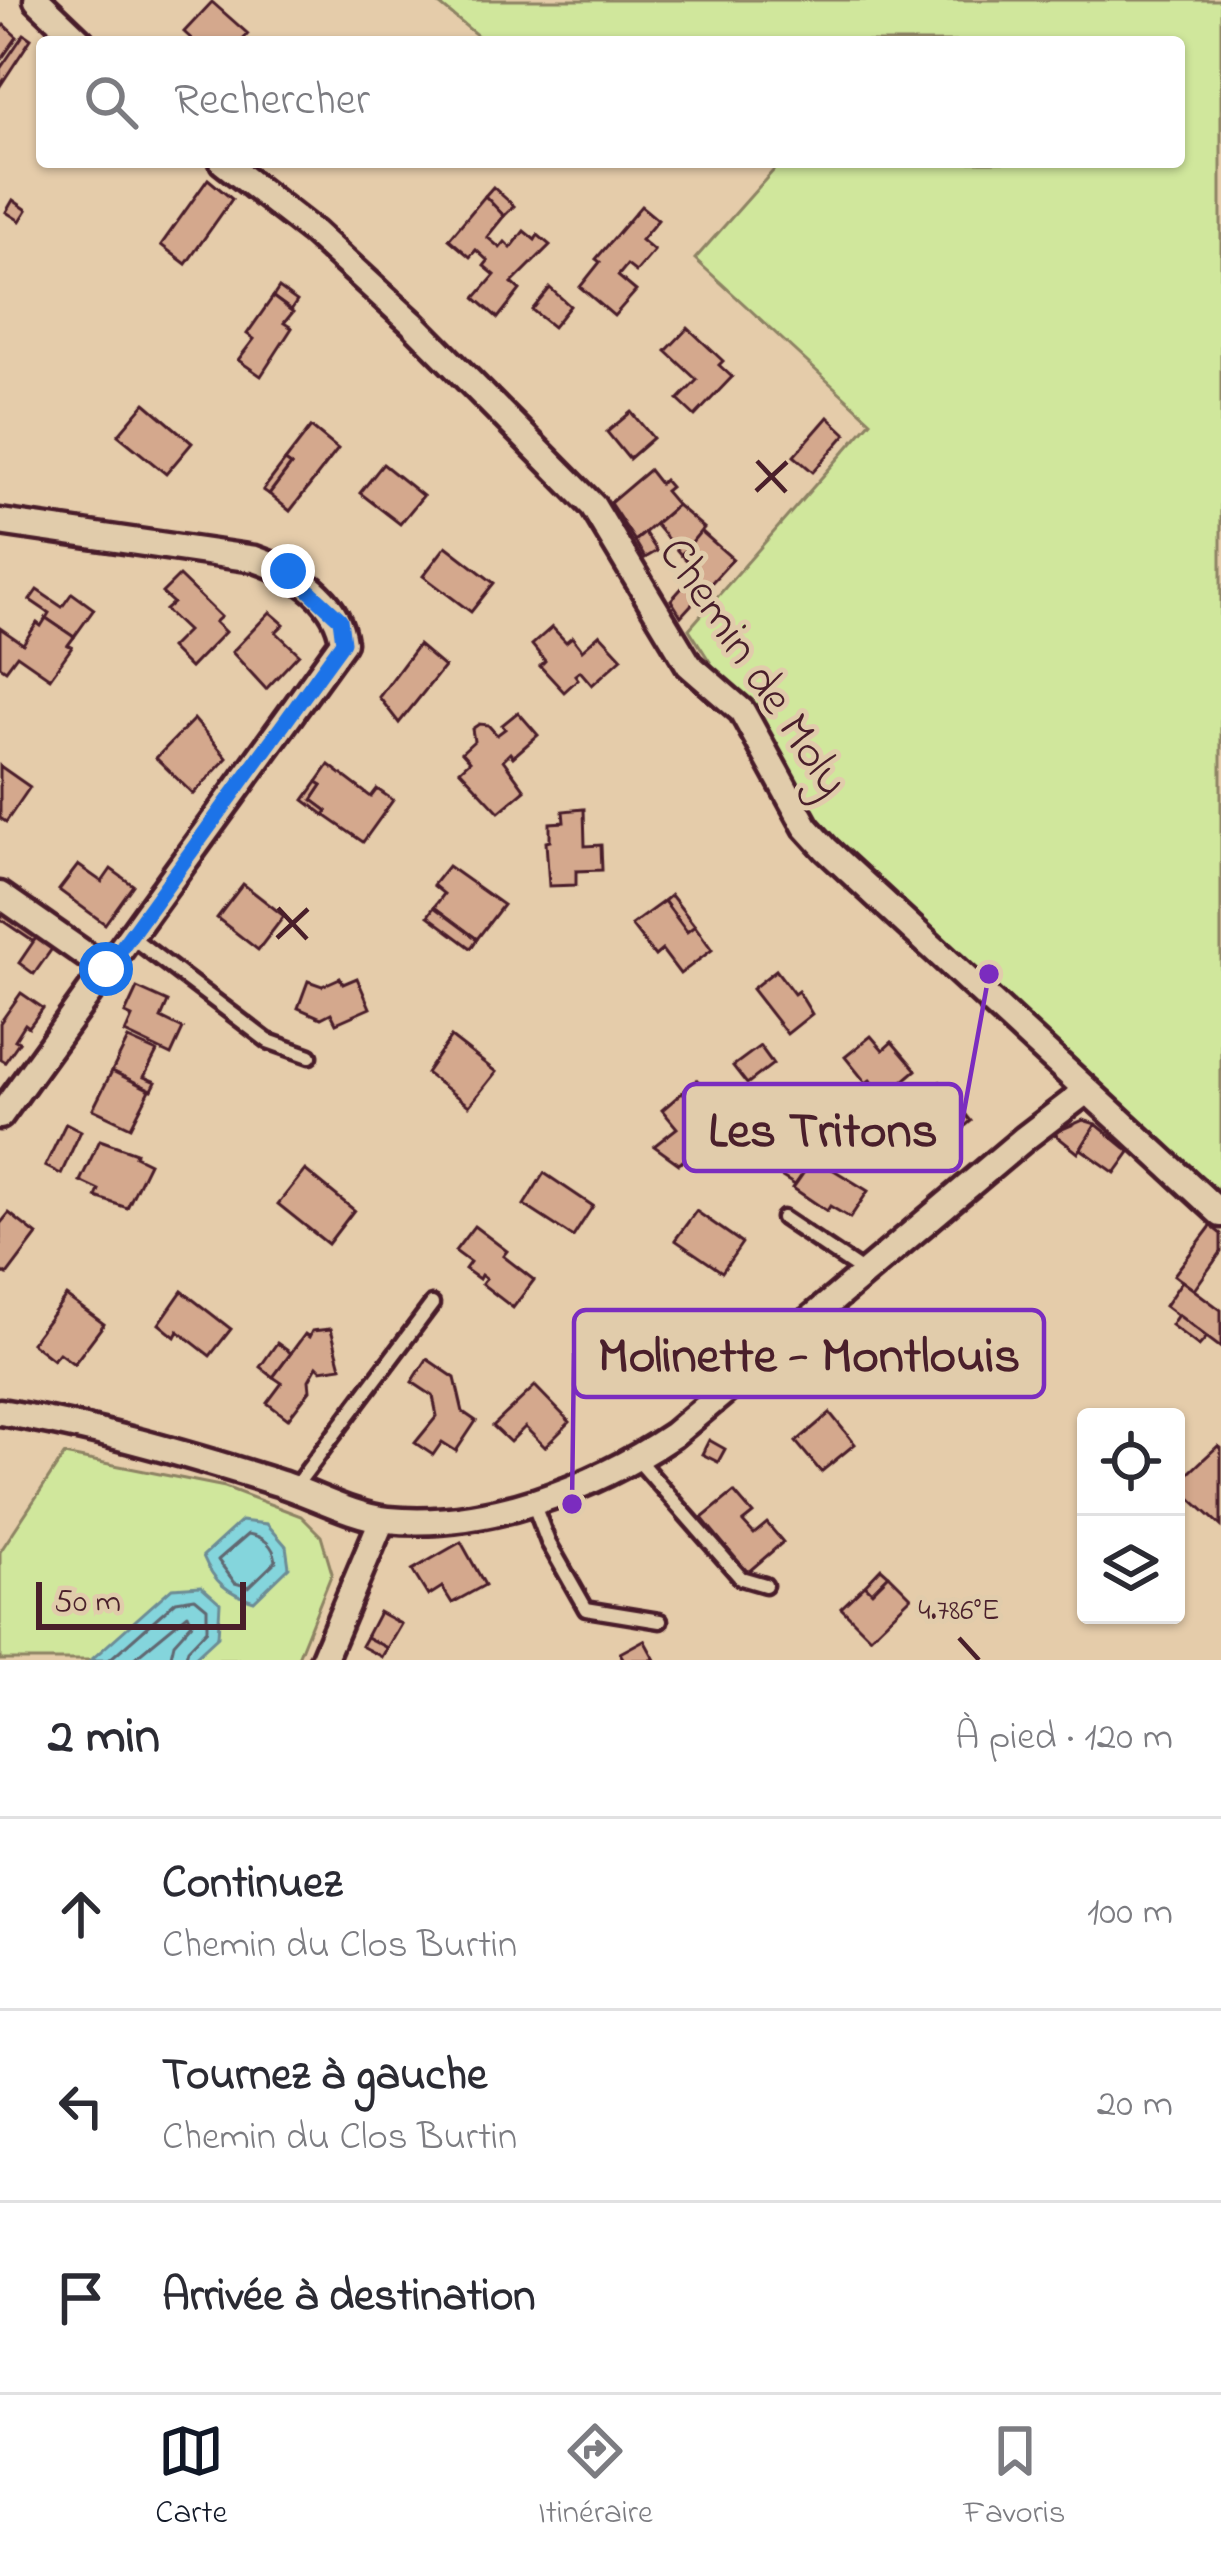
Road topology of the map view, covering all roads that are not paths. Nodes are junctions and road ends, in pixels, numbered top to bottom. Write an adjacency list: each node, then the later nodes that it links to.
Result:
1 (37, 0): 2 (street)
2 (75, 36)
3 (231, 168): 9 (street, Chemin de Moly)
4 (0, 522): 6 (street)
5 (0, 895): 7 (street)
6 (130, 936): 7 (street); 8 (lane)
7 (106, 969): 10 (street)
8 (310, 1056)
9 (1085, 1092): 11 (street, Chemin de Moly); 13 (street)
10 (0, 1116)
11 (1221, 1213)
12 (783, 1218): 13 (lane)
13 (866, 1274): 16 (street)
14 (432, 1304): 17 (lane)
15 (0, 1412): 17 (street)
16 (637, 1459): 18 (street); 20 (lane)
17 (294, 1488): 19 (street)
18 (532, 1500): 19 (street); 21 (lane)
19 (382, 1520): 22 (street)
20 (765, 1585)
21 (660, 1621)
22 (322, 1660)

